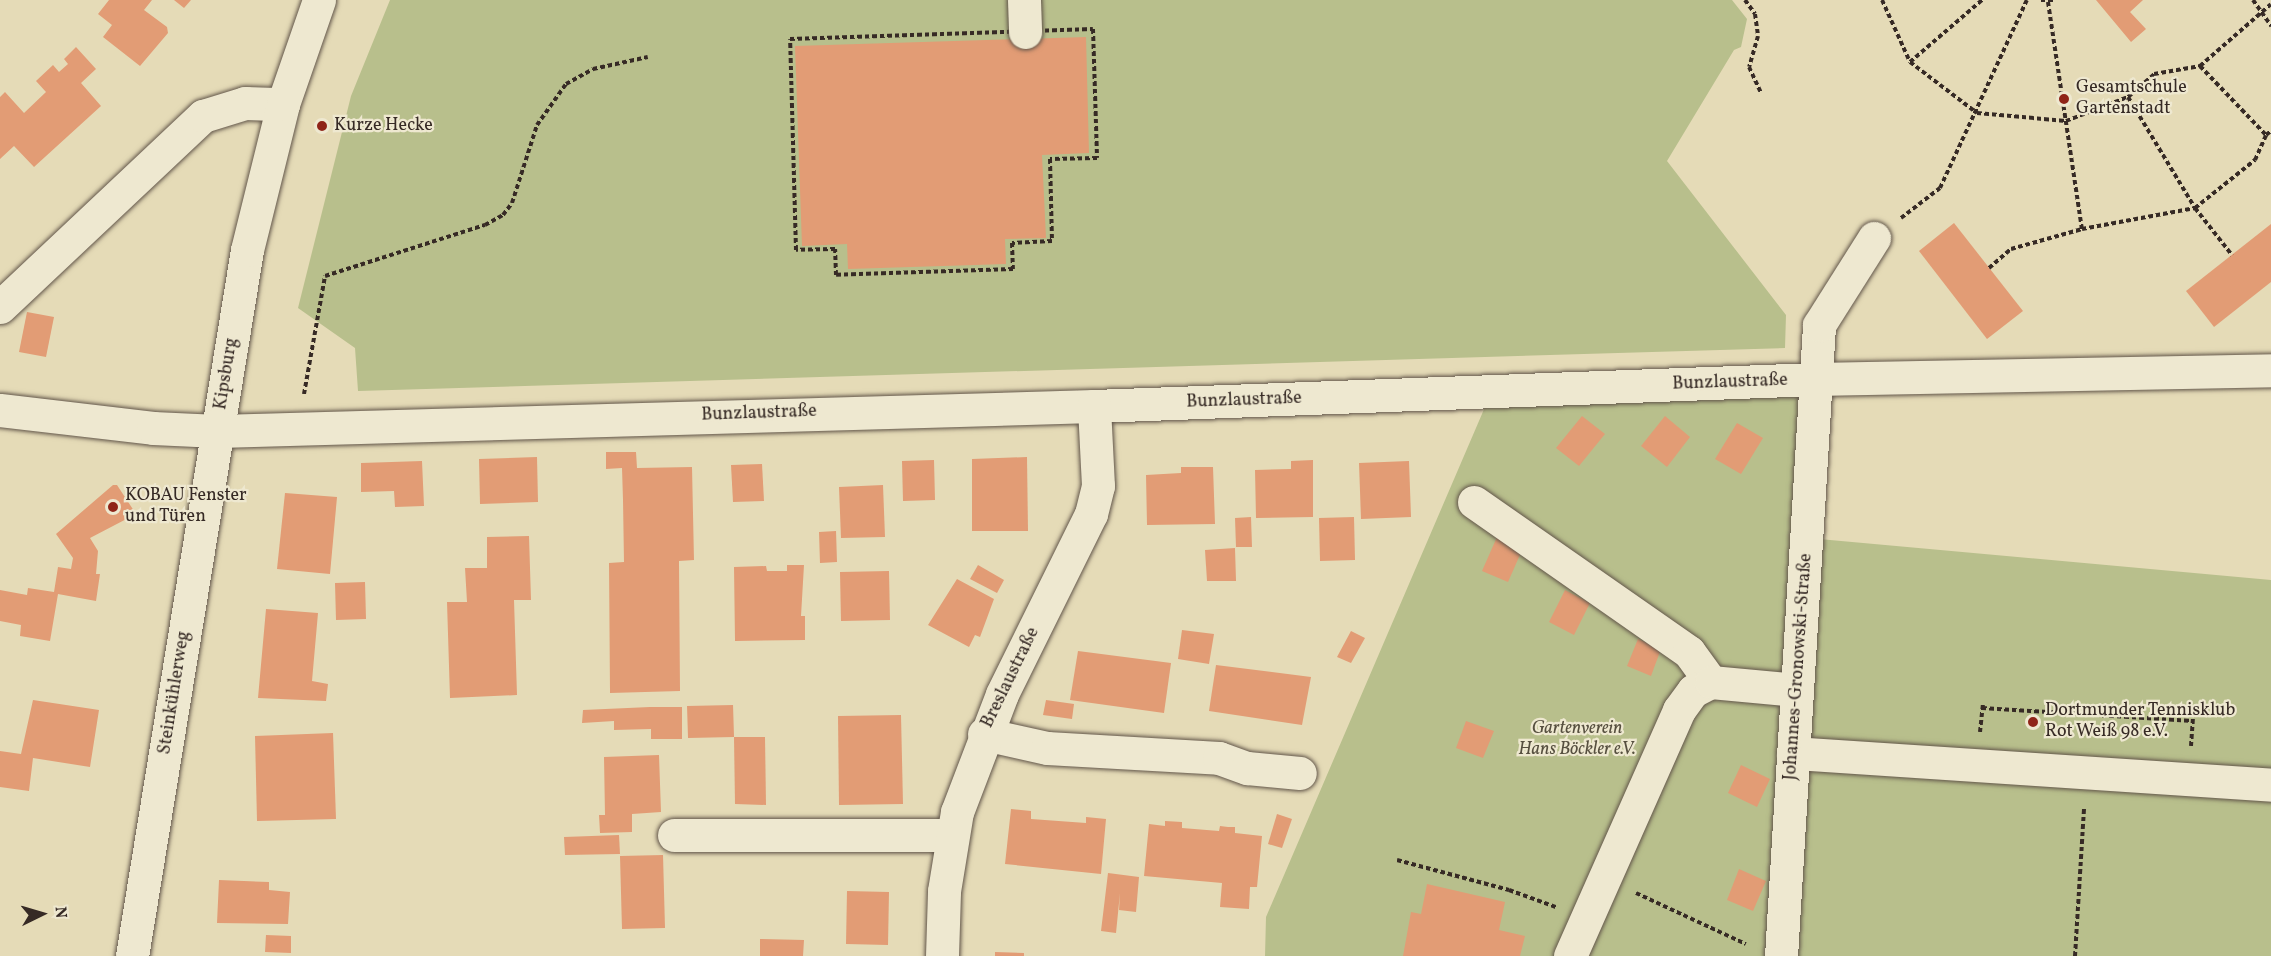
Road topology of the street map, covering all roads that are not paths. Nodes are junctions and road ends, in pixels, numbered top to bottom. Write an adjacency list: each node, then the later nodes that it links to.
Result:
1 (319, 0): 2 (street, Kipsburg)
2 (283, 104): 4 (street); 9 (street, Kipsburg)
3 (1874, 238): 6 (street, Johannes-Gronowski-Straße)
4 (0, 307)
5 (2271, 370): 6 (street, Bunzlaustraße)
6 (1818, 379): 7 (street, Bunzlaustraße); 12 (street, Johannes-Gronowski-Straße)
7 (1094, 406): 9 (street, Bunzlaustraße); 13 (street, Breslaustraße)
8 (0, 410): 9 (street, Kipsburg)
9 (218, 431): 20 (street, Steinkühlerweg)
10 (1473, 502): 11 (street)
11 (1711, 682): 12 (street); 22 (street)
12 (1797, 690): 14 (street, Johannes-Gronowski-Straße)
13 (984, 734): 15 (street); 18 (street, Breslaustraße)
14 (1793, 753): 16 (street); 19 (street, Johannes-Gronowski-Straße)
15 (1300, 772)
16 (2271, 784)
17 (674, 835): 18 (street)
18 (952, 836): 21 (street, Breslaustraße)
19 (1767, 952)
20 (132, 956)
21 (942, 956)
22 (1570, 956)

